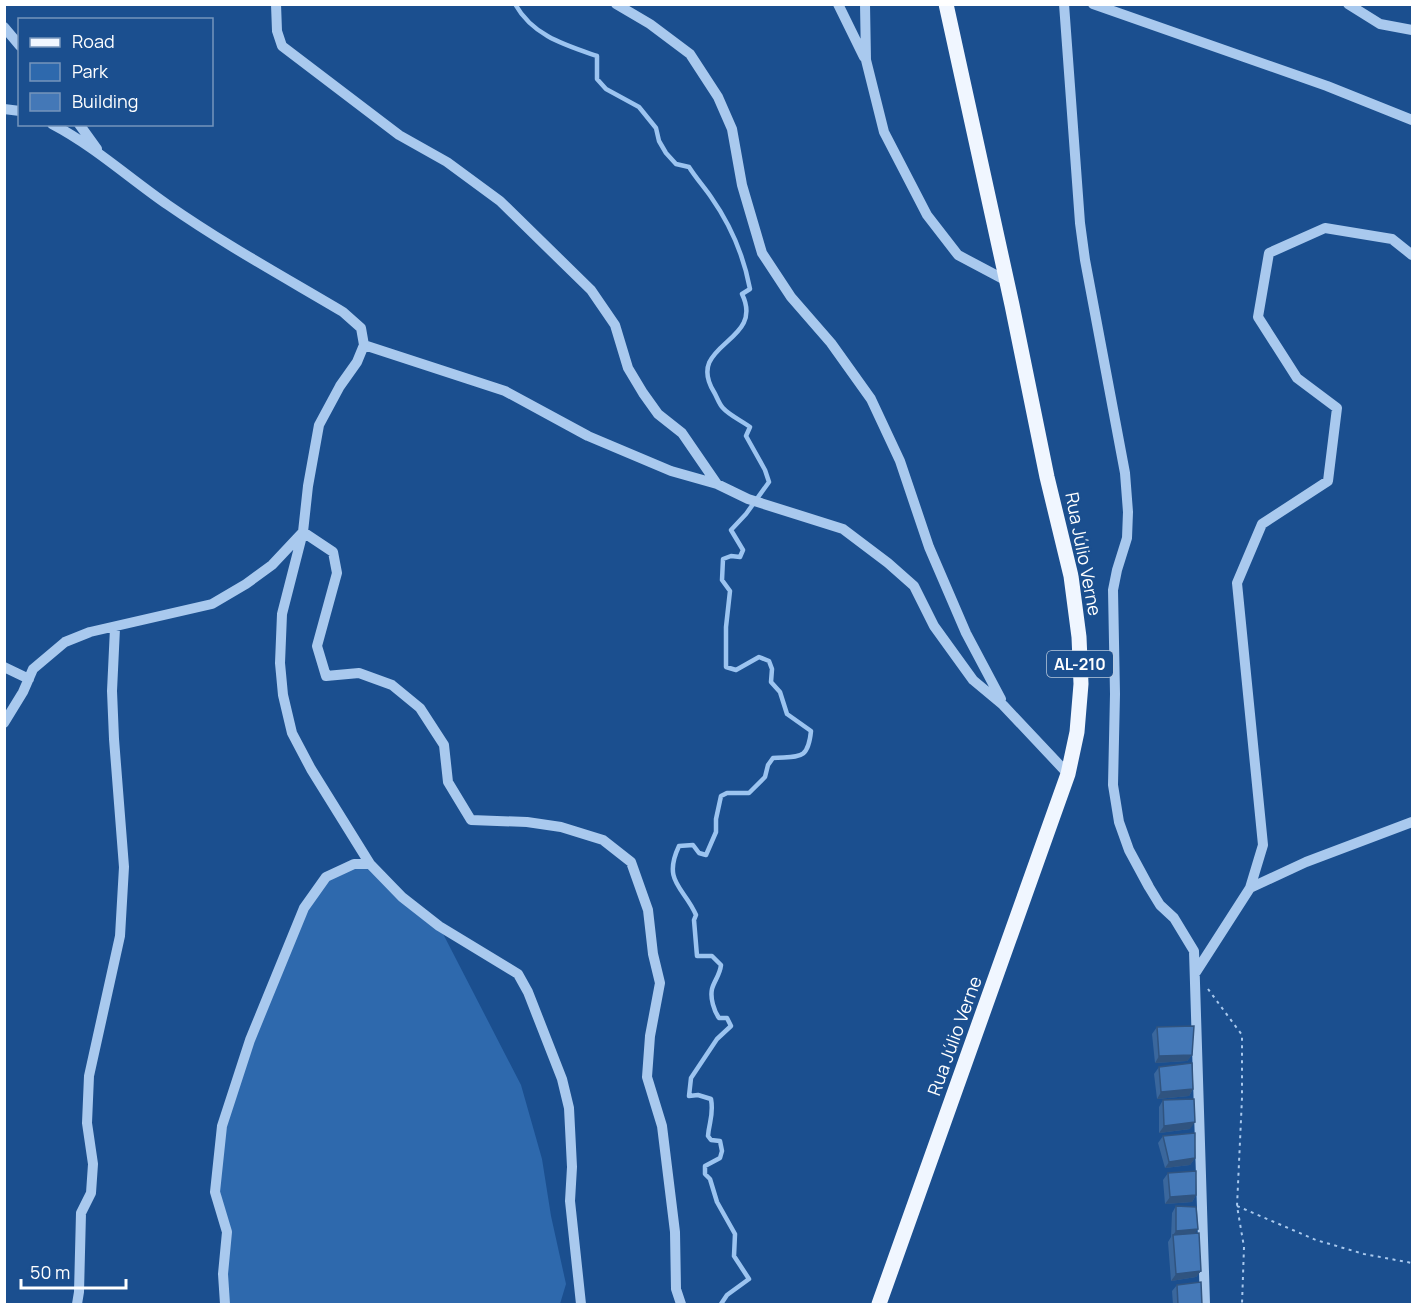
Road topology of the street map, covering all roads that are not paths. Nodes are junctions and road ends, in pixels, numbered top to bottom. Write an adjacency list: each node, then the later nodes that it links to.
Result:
1 (276, 4): 20 (street)
2 (616, 4): 25 (street)
3 (838, 4): 12 (street)
4 (865, 4): 12 (street)
5 (946, 4): 18 (main road, Rua Júlio Verne / AL-210)
6 (1064, 4): 31 (street)
7 (1093, 4): 13 (street)
8 (1348, 4): 10 (street)
9 (4, 27): 11 (street)
10 (1413, 30)
11 (18, 44)
12 (866, 60): 18 (street)
13 (1413, 120)
14 (55, 126): 16 (street)
15 (80, 126): 16 (street)
16 (100, 154): 19 (street)
17 (1413, 255): 30 (street)
18 (1007, 281): 27 (main road, Rua Júlio Verne / AL-210)
19 (364, 345): 20 (street); 21 (street)
20 (717, 484): 25 (street)
21 (303, 532): 22 (street); 29 (street); 35 (street)
22 (115, 628): 24 (street); 32 (street)
23 (4, 667): 24 (street)
24 (29, 680): 26 (street)
25 (1004, 705): 27 (street)
26 (4, 723)
27 (1068, 774): 36 (main road, Rua Júlio Verne / AL-210)
28 (1413, 822): 30 (street)
29 (370, 864): 33 (street); 34 (street)
30 (1250, 888): 31 (street)
31 (1196, 973): 37 (street)
32 (77, 1305)
33 (225, 1305)
34 (581, 1305)
35 (681, 1305)
36 (879, 1305)
37 (1205, 1305)

